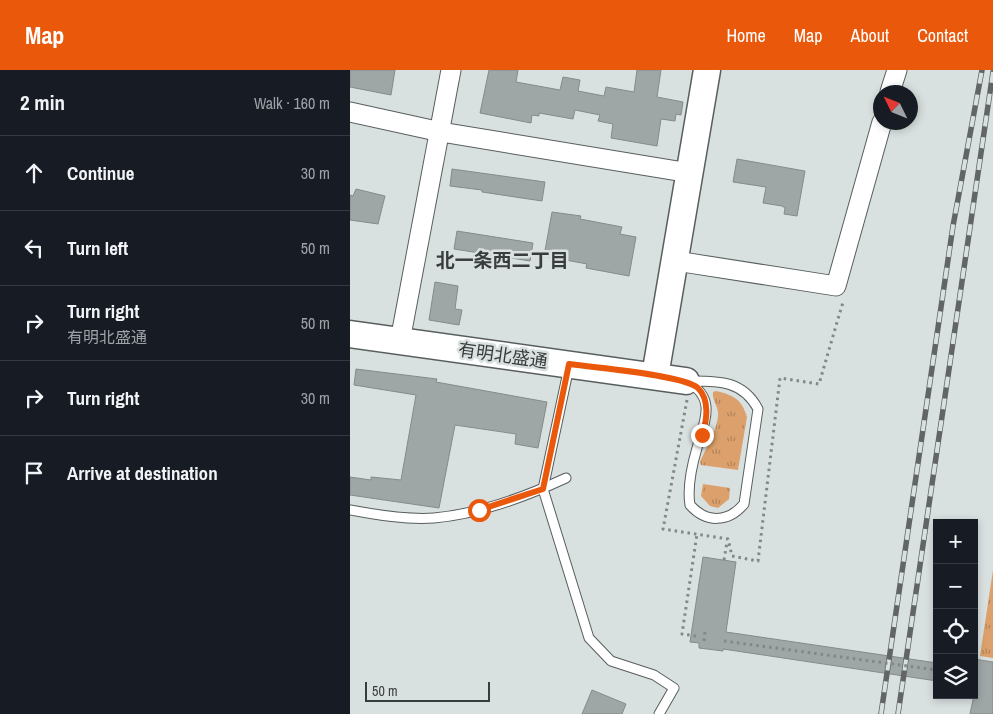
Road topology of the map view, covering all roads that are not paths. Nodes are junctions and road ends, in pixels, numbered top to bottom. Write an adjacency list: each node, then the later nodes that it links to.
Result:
1 (451, 70): 7 (street)
2 (707, 70): 8 (street)
3 (897, 70): 4 (street)
4 (892, 85)
5 (350, 112): 7 (street)
6 (880, 130): 9 (street)
7 (441, 132): 8 (street); 11 (street)
8 (690, 173): 9 (street)
9 (676, 261): 13 (street)
10 (350, 334): 11 (street, 有明北盛通)
11 (400, 341): 12 (street, 有明北盛通)
12 (569, 364): 13 (street, 有明北盛通); 16 (lane)
13 (655, 376): 14 (street, 有明北盛通)
14 (687, 389): 14 (lane)
15 (566, 478): 16 (lane)
16 (543, 489): 17 (lane); 18 (lane)
17 (350, 510)
18 (658, 714)

